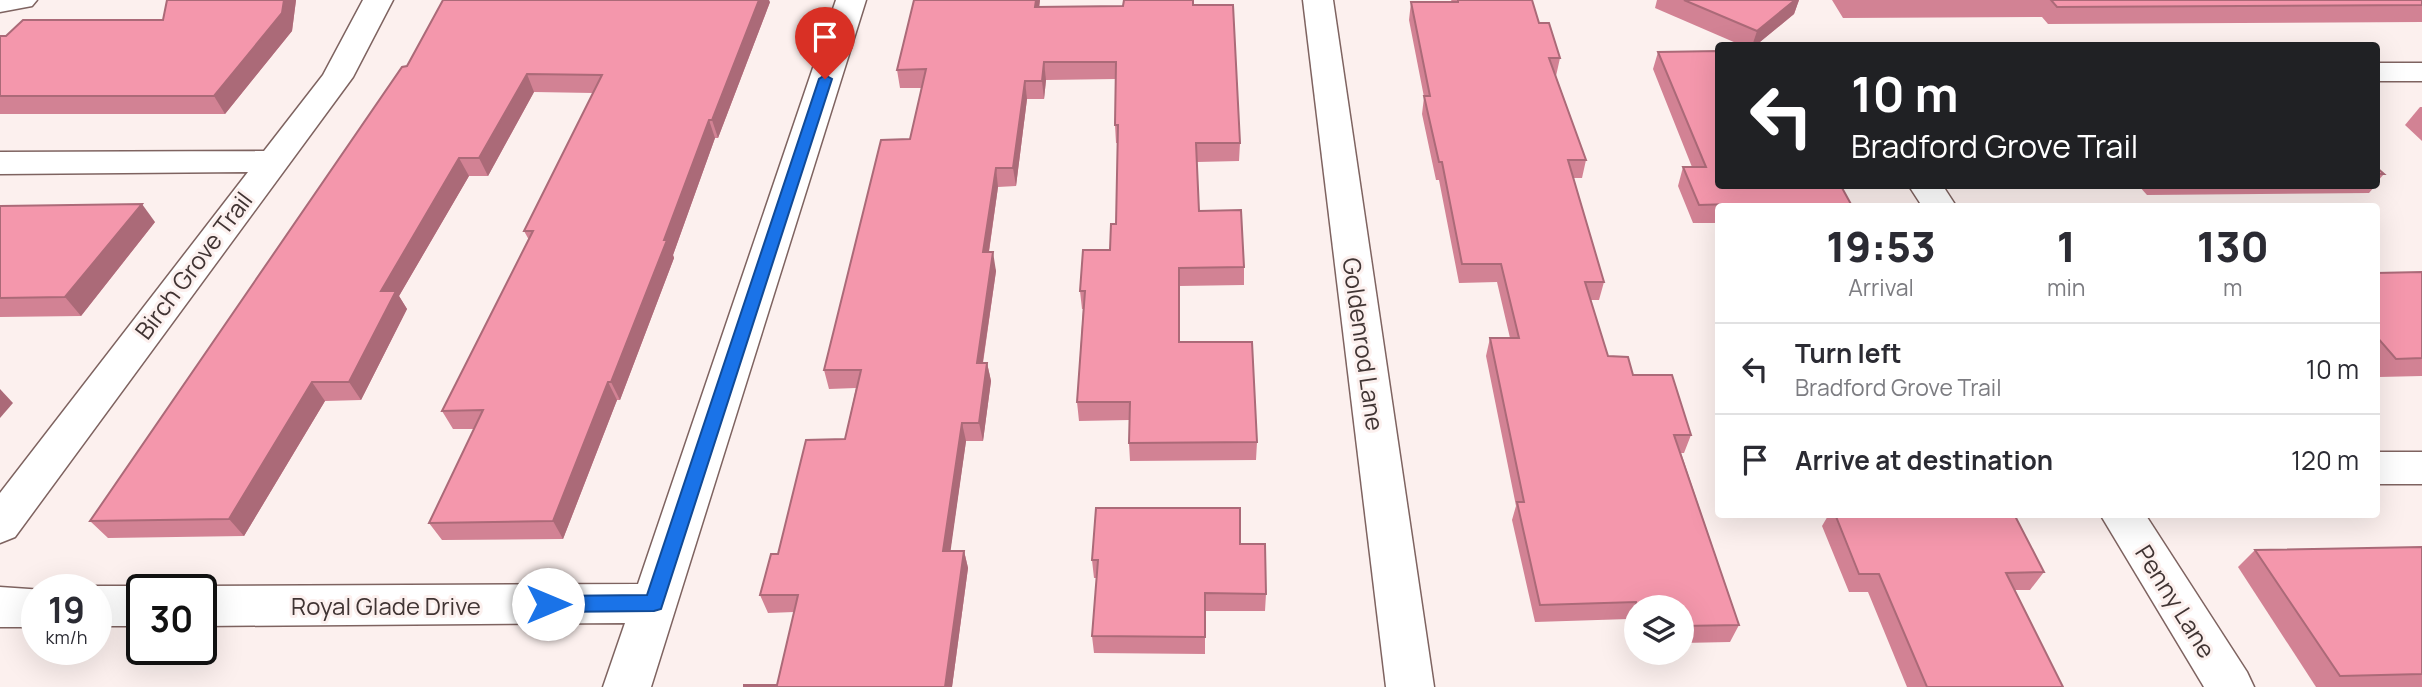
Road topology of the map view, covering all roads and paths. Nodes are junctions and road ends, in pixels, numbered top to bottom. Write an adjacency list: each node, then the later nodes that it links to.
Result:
1 (22, 0): 5 (street)
2 (378, 0): 8 (street, Birch Grove Trail)
3 (851, 0): 14 (street)
4 (1318, 0): 19 (street, Goldenrod Lane)
5 (0, 3)
6 (2380, 72): 7 (street)
7 (2422, 72)
8 (271, 161): 9 (street); 13 (street, Birch Grove Trail)
9 (0, 163)
10 (2422, 467): 11 (street)
11 (2380, 468)
12 (2124, 518): 20 (street, Penny Lane)
13 (0, 525)
14 (654, 603): 15 (street, Royal Glade Drive); 18 (street)
15 (217, 606)
16 (0, 607): 17 (street)
17 (21, 607)
18 (627, 687)
19 (1410, 687)
20 (2230, 687)

